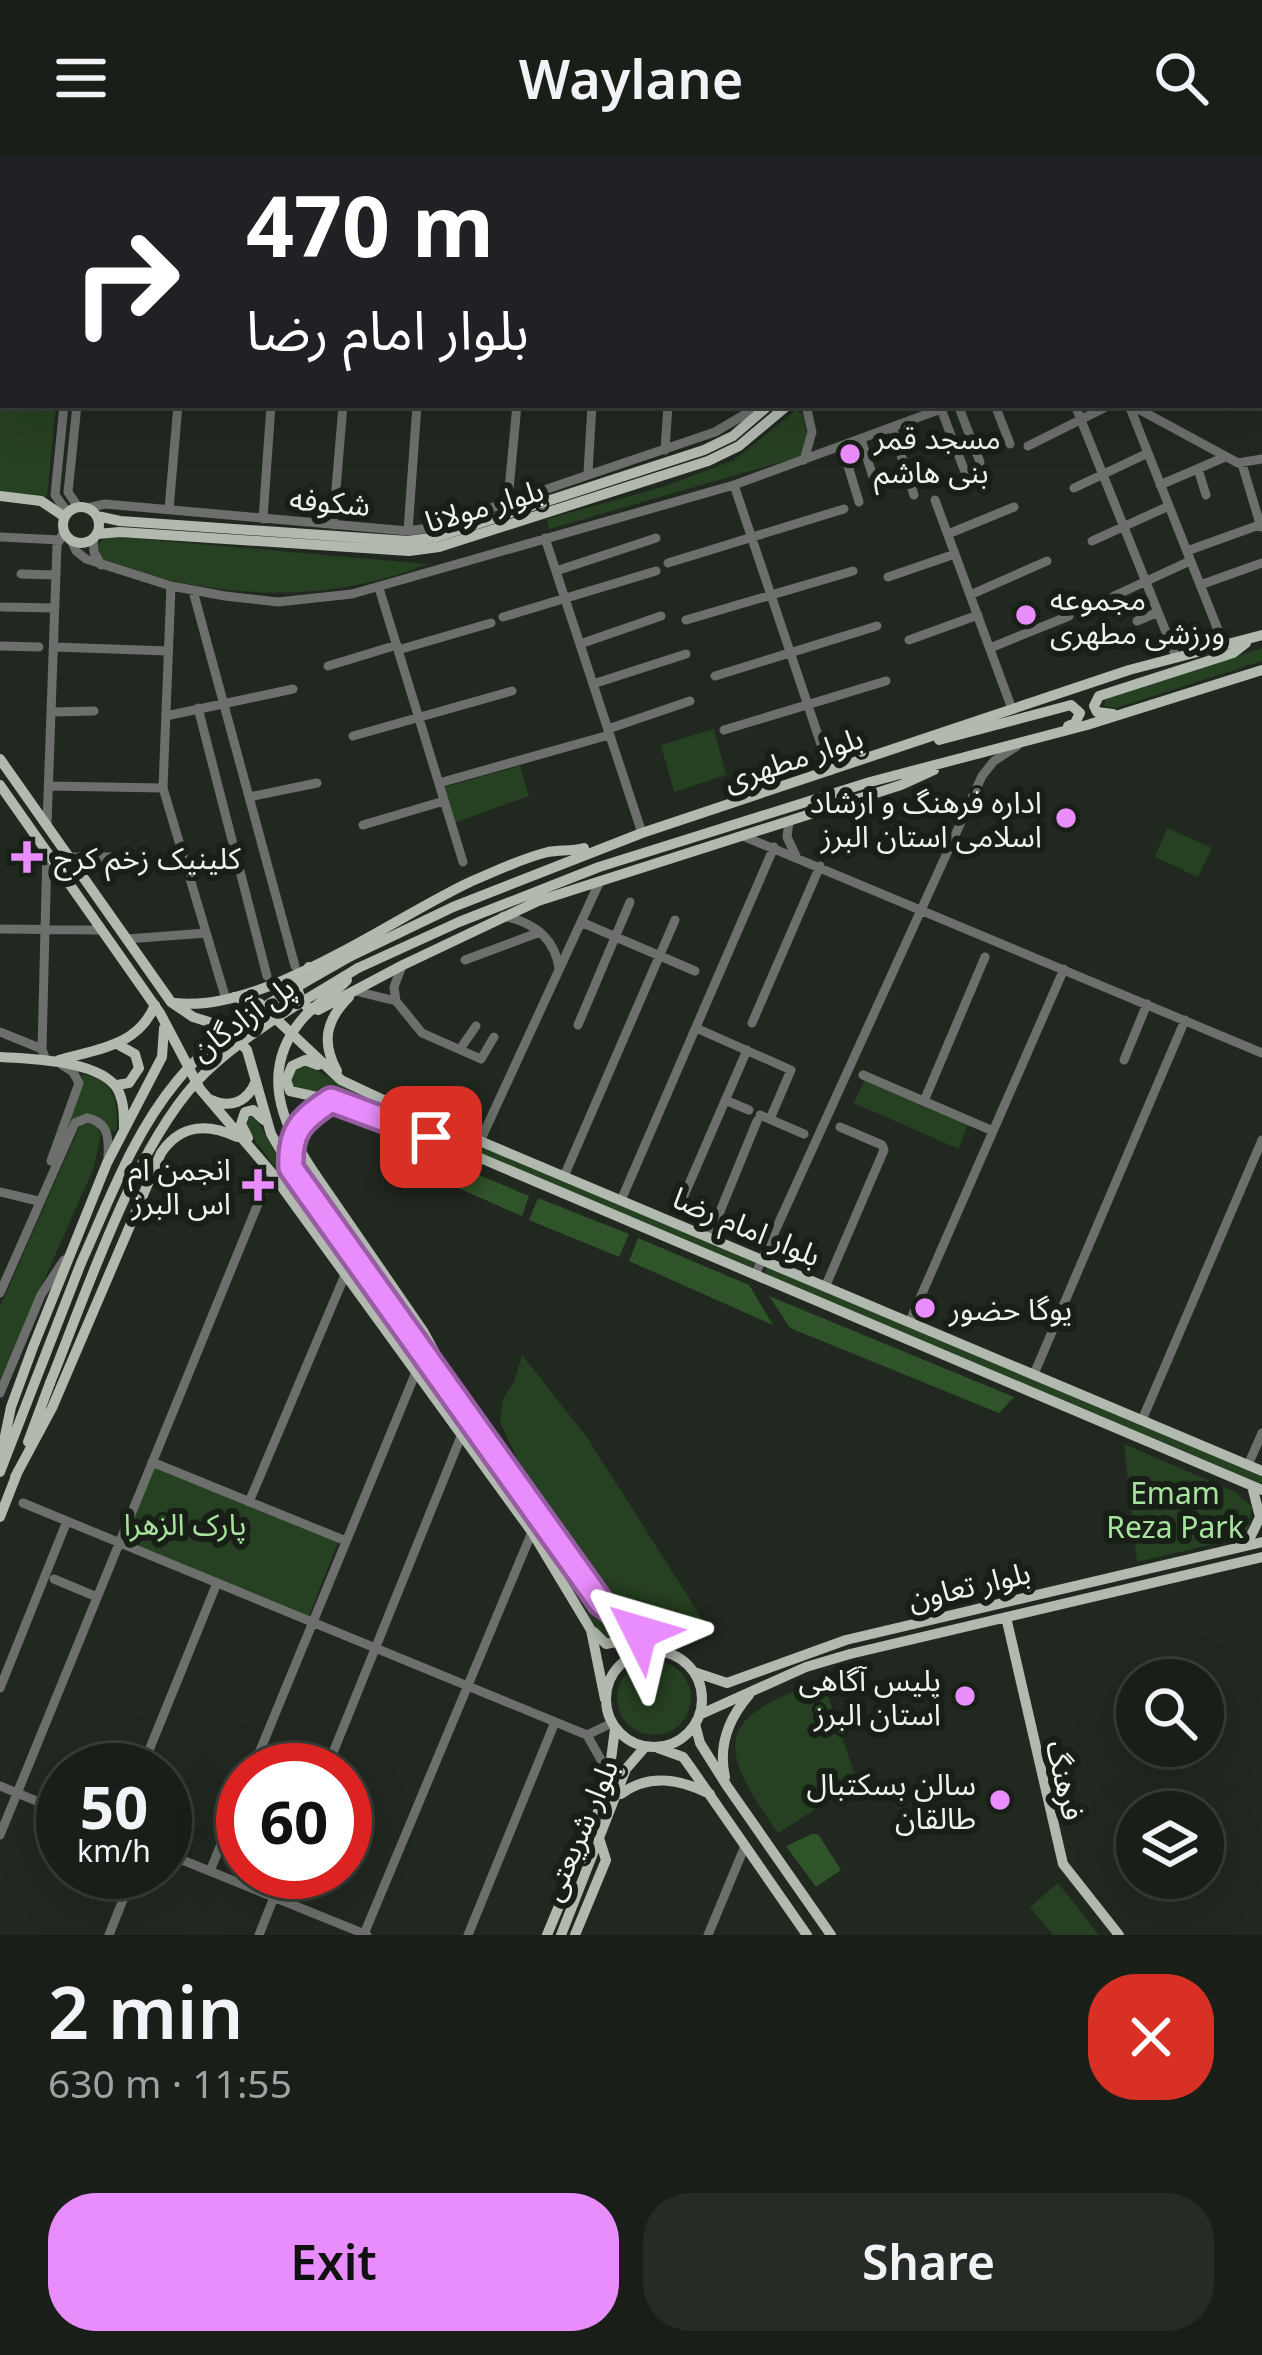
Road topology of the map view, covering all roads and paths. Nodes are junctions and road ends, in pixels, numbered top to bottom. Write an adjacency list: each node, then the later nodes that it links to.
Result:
1 (64, 408): 54 (street)
2 (76, 408): 54 (street)
3 (178, 408): 51 (street)
4 (271, 408): 53 (street)
5 (343, 408): 55 (street)
6 (417, 408): 58 (street)
7 (517, 408): 46 (street)
8 (592, 408): 37 (street)
9 (668, 408): 28 (street)
10 (762, 408): 54 (main road, بلوار مولانا)
11 (784, 408): 60 (main road, بلوار مولانا)
12 (807, 408): 32 (street)
13 (944, 408): 23 (street)
14 (950, 408): 36 (street)
15 (951, 408): 33 (street)
16 (996, 408): 25 (street)
17 (1077, 408): 22 (street)
18 (1104, 408): 22 (street)
19 (1131, 408): 29 (street)
20 (1135, 408): 30 (street)
21 (752, 409): 28 (street, شکوفه)
22 (1081, 419): 27 (street); 38 (street)
23 (892, 427): 24 (street); 42 (street)
24 (861, 439): 26 (street); 45 (street)
25 (1010, 444)
26 (842, 446): 32 (street); 48 (street)
27 (1028, 446)
28 (665, 450): 37 (street, شکوفه)
29 (1148, 453): 38 (street); 39 (street)
30 (1225, 457): 34 (street); 35 (street)
31 (1262, 459): 34 (street)
32 (804, 460): 40 (street)
33 (980, 462)
34 (1242, 464): 57 (street)
35 (1198, 469): 39 (street); 43 (street)
36 (965, 472)
37 (588, 473): 46 (street, شکوفه)
38 (1103, 474): 41 (street); 56 (street)
39 (1160, 484): 50 (street)
40 (734, 485): 62 (street); 64 (street)
41 (1074, 488)
42 (914, 495)
43 (1206, 495)
44 (0, 496): 54 (main road, شکوفه)
45 (879, 496)
46 (508, 500): 58 (street, شکوفه)
47 (935, 500): 59 (street)
48 (859, 502)
49 (1014, 506): 59 (street)
50 (1169, 506): 56 (street); 67 (street)
51 (169, 509): 53 (street, شکوفه); 54 (street, شکوفه)
52 (844, 509): 64 (street)
53 (263, 519): 55 (street, شکوفه)
54 (74, 522): 60 (main road); 60 (main road, بلوار مولانا); 61 (street); 71 (street); 76 (street)
55 (333, 525): 58 (street, شکوفه)
56 (1124, 526): 65 (street); 78 (street)
57 (1262, 526): 67 (street)
58 (408, 531)
59 (948, 534): 66 (street)
60 (95, 536): 71 (street)
61 (0, 537)
62 (544, 538): 72 (street); 81 (street)
63 (656, 538): 72 (street)
64 (752, 538): 69 (street); 83 (street)
65 (1092, 542)
66 (955, 554): 77 (street); 84 (street)
67 (1188, 556): 78 (street); 79 (street)
68 (1047, 561): 84 (street)
69 (668, 562)
70 (1262, 563): 79 (street)
71 (101, 565): 80 (street)
72 (556, 571): 86 (street)
73 (656, 571): 86 (street)
74 (854, 571): 83 (street)
75 (21, 574): 76 (street)
76 (56, 575): 88 (street)
77 (888, 577)
78 (1146, 580): 85 (street); 89 (street)
79 (1200, 585): 101 (street)
80 (171, 586): 82 (street); 107 (street)
81 (380, 588): 82 (street); 105 (street)
82 (193, 590): 119 (street)
83 (771, 594): 94 (street); 108 (street)
84 (970, 595): 90 (street)
85 (1114, 596)
86 (566, 601): 93 (street); 100 (street)
87 (2, 607): 88 (street)
88 (55, 608): 104 (street)
89 (1158, 612): 95 (street); 110 (street)
90 (978, 615): 99 (street); 106 (street)
91 (662, 616): 100 (street)
92 (1069, 616): 106 (street)
93 (503, 617)
94 (686, 620)
95 (1137, 621)
96 (491, 623): 105 (street)
97 (877, 626): 108 (street)
98 (1258, 636): 101 (main road, بلوار مطهری); 124 (main road)
99 (909, 640)
100 (580, 644): 115 (street)
101 (1224, 645): 110 (main road, بلوار مطهری)
102 (0, 646): 103 (street)
103 (39, 647)
104 (54, 647): 107 (street); 125 (street)
105 (398, 648): 111 (street); 127 (street)
106 (990, 648): 122 (street)
107 (168, 651): 126 (street)
108 (790, 652): 113 (street); 120 (street)
109 (686, 654): 115 (street)
110 (1176, 657): 122 (main road, بلوار مطهری)
111 (328, 666)
112 (1260, 671): 124 (main road, بلوار مطهری)
113 (715, 676)
114 (886, 681): 120 (street)
115 (592, 684): 129 (street)
116 (292, 689): 119 (street)
117 (512, 691): 127 (street)
118 (691, 701): 129 (street)
119 (224, 703): 121 (street); 144 (street)
120 (808, 705): 128 (street); 137 (street)
121 (199, 708): 126 (street); 182 (street)
122 (1012, 709): 133 (main road, بلوار مطهری)
123 (94, 711): 125 (street)
124 (1133, 711): 131 (main road, بلوار مطهری)
125 (51, 712): 142 (street)
126 (166, 716): 143 (street)
127 (419, 717): 130 (street); 140 (street)
128 (724, 730)
129 (608, 732): 140 (street); 149 (street)
130 (353, 736)
131 (1038, 738): 132 (main road, بلوار مطهری); 133 (main road)
132 (1022, 743): 134 (main road, بلوار مطهری); 138 (street)
133 (896, 749): 137 (main road, بلوار مطهری)
134 (968, 756): 136 (main road, بلوار مطهری); 138 (street)
135 (0, 759): 147 (main road)
136 (946, 762): 146 (main road); 178 (main road, بلوار مطهری)
137 (830, 771): 149 (main road, بلوار مطهری)
138 (982, 776): 161 (street)
139 (317, 783): 144 (street)
140 (439, 783): 145 (street)
141 (0, 785): 153 (main road)
142 (49, 786): 143 (street); 147 (street)
143 (163, 788): 169 (street)
144 (249, 797): 177 (street)
145 (444, 801): 148 (street); 157 (street)
146 (789, 821): 150 (main road); 154 (street)
147 (47, 824): 155 (main road)
148 (364, 825)
149 (642, 832): 151 (main road, بلوار مطهری)
150 (743, 836): 152 (street); 159 (main road)
151 (614, 843): 172 (main road, بلوار مطهری); 177 (main road)
152 (774, 847): 154 (street); 193 (street)
153 (47, 850): 167 (street); 188 (main road)
154 (796, 856): 158 (street)
155 (73, 857): 156 (street); 171 (main road)
156 (110, 857)
157 (463, 862)
158 (820, 866): 161 (street); 190 (street)
159 (600, 881): 162 (main road); 164 (street)
160 (629, 902): 170 (street)
161 (922, 909): 179 (street); 233 (street)
162 (503, 916): 168 (street); 176 (main road)
163 (675, 920): 173 (street)
164 (581, 922): 170 (street); 180 (street)
165 (0, 929): 167 (street)
166 (98, 929): 167 (street)
167 (44, 930): 201 (street)
168 (540, 932): 175 (street); 180 (street)
169 (206, 933): 171 (street); 184 (street)
170 (615, 937): 173 (street); 191 (street)
171 (127, 939): 186 (main road)
172 (351, 956): 251 (main road, پل آزادگان, bridge)
173 (659, 956): 181 (street); 223 (street)
174 (985, 957): 210 (street)
175 (465, 959)
176 (403, 964): 183 (main road); 185 (street)
177 (302, 967): 183 (main road); 184 (main road)
178 (358, 968): 243 (main road, bridge); 252 (main road, پل آزادگان, bridge)
179 (1064, 969): 187 (street); 214 (street)
180 (559, 970): 217 (street)
181 (695, 971)
182 (267, 976)
183 (356, 991): 185 (street); 205 (main road)
184 (230, 997): 186 (main road); 205 (main road, بلوار امام رضا)
185 (397, 1001): 197 (street)
186 (171, 1002): 204 (main road)
187 (1147, 1004): 189 (street); 202 (street)
188 (157, 1009): 196 (main road); 207 (main road); 213 (main road)
189 (1185, 1020): 199 (street); 241 (street)
190 (752, 1023)
191 (578, 1025)
192 (476, 1026): 197 (street)
193 (696, 1028): 198 (street); 226 (street)
194 (0, 1032): 201 (street)
195 (494, 1037): 197 (street)
196 (117, 1044): 201 (main road); 206 (main road)
197 (460, 1049)
198 (746, 1050): 209 (street); 211 (street)
199 (1262, 1053)
200 (0, 1057): 201 (main road)
201 (48, 1057): 206 (main road); 228 (street)
202 (1124, 1060)
203 (863, 1075): 210 (street)
204 (257, 1079): 207 (main road); 215 (main road)
205 (341, 1080): 208 (main road, بلوار امام رضا); 217 (main road, بلوار امام رضا)
206 (116, 1085): 213 (main road)
207 (206, 1097): 219 (main road)
208 (331, 1100): 220 (main road); 236 (main road, بلوار امام رضا)
209 (724, 1100): 211 (street); 227 (street)
210 (924, 1101): 214 (street)
211 (759, 1116): 216 (street); 229 (street)
212 (840, 1126): 237 (street)
213 (124, 1131): 221 (main road)
214 (993, 1131): 239 (street)
215 (271, 1134): 219 (main road); 220 (main road)
216 (804, 1134)
217 (481, 1139): 223 (main road, بلوار امام رضا)
218 (1262, 1140): 244 (street)
219 (254, 1149): 222 (main road); 225 (main road)
220 (291, 1168): 243 (main road)
221 (105, 1169): 225 (main road); 228 (street); 230 (main road)
222 (271, 1172): 235 (main road); 248 (street)
223 (566, 1174): 226 (main road, بلوار امام رضا)
224 (0, 1192): 228 (street)
225 (141, 1194): 232 (main road)
226 (622, 1198): 229 (main road, بلوار امام رضا)
227 (683, 1198)
228 (38, 1201): 234 (street)
229 (710, 1236): 233 (main road, بلوار امام رضا)
230 (76, 1238): 231 (main road); 232 (main road)
231 (71, 1251): 242 (street); 247 (main road)
232 (118, 1252): 252 (main road)
233 (763, 1259): 236 (street); 237 (main road, بلوار امام رضا)
234 (5, 1269): 238 (street)
235 (345, 1275): 240 (main road); 254 (street)
236 (755, 1275): 253 (main road, بلوار امام رضا)
237 (826, 1285): 239 (main road, بلوار امام رضا)
238 (0, 1293)
239 (910, 1321): 241 (main road, بلوار امام رضا)
240 (416, 1372): 246 (main road); 259 (street)
241 (1034, 1374): 244 (main road, بلوار امام رضا)
242 (0, 1393)
243 (462, 1403): 269 (main road)
244 (1142, 1420): 249 (main road, بلوار امام رضا)
245 (1262, 1433): 249 (street)
246 (462, 1434): 258 (main road); 273 (street)
247 (0, 1460)
248 (152, 1462): 254 (street); 260 (street)
249 (1248, 1465): 250 (main road, بلوار امام رضا)
250 (1262, 1471)
251 (0, 1472)
252 (15, 1477): 256 (main road)
253 (1257, 1488): 262 (main road)
254 (249, 1502): 259 (street)
255 (23, 1503): 257 (street)
256 (0, 1517)
257 (67, 1521): 260 (street); 278 (street)
258 (532, 1532): 272 (main road); 277 (street)
259 (346, 1541): 271 (street)
260 (119, 1542): 267 (street); 268 (street)
261 (1262, 1542): 262 (main road, بلوار تعاون)
262 (1246, 1546): 264 (main road, بلوار تعاون)
263 (1262, 1557): 265 (main road, بلوار تعاون)
264 (1175, 1562): 265 (main road); 276 (main road, بلوار تعاون)
265 (1179, 1577): 270 (main road, بلوار تعاون)
266 (54, 1579): 268 (street)
267 (218, 1583): 271 (street); 286 (street)
268 (97, 1597): 296 (street)
269 (613, 1614): 272 (main road); 274 (main road)
270 (1006, 1617): 279 (main road, بلوار تعاون); 320 (main road, فرهنگ)
271 (313, 1622): 273 (street); 287 (street)
272 (592, 1630): 280 (main road)
273 (375, 1648): 277 (street); 288 (street)
274 (670, 1654): 275 (main road); 280 (main road)
275 (694, 1672): 276 (main road); 282 (main road)
276 (727, 1683): 281 (main road)
277 (467, 1686): 283 (street); 310 (street)
278 (0, 1688)
279 (753, 1691): 281 (main road, بلوار تعاون); 295 (main road)
280 (605, 1699): 284 (main road)
281 (732, 1700): 282 (main road, بلوار تعاون)
282 (697, 1720): 289 (main road); 290 (main road)
283 (554, 1722): 285 (street); 313 (street)
284 (613, 1725): 285 (street); 289 (main road); 292 (main road, بلوار شریعتی)
285 (587, 1735): 292 (street)
286 (152, 1743)
287 (263, 1743)
288 (337, 1743)
289 (650, 1747): 291 (main road, بلوار شریعتی); 293 (main road)
290 (710, 1760): 293 (main road); 295 (main road)
291 (626, 1769): 292 (main road); 298 (main road, بلوار شریعتی)
292 (611, 1770): 314 (main road, بلوار شریعتی)
293 (694, 1772): 297 (main road)
294 (0, 1786): 296 (street)
295 (727, 1786): 319 (main road)
296 (17, 1793): 299 (street); 300 (street)
297 (712, 1795): 298 (main road); 302 (main road)
298 (618, 1796): 301 (main road, بلوار شریعتی)
299 (36, 1801)
300 (0, 1835)
301 (600, 1841): 315 (main road, بلوار شریعتی); 316 (main road)
302 (745, 1846): 317 (street); 318 (main road)
303 (216, 1856): 305 (street)
304 (192, 1864): 305 (street)
305 (210, 1871): 306 (street)
306 (216, 1873)
307 (123, 1899): 311 (street)
308 (273, 1899): 312 (street)
309 (279, 1899): 310 (street)
310 (365, 1934)
311 (109, 1935)
312 (259, 1935)
313 (468, 1935)
314 (547, 1935)
315 (561, 1935)
316 (575, 1935)
317 (708, 1935)
318 (807, 1935)
319 (831, 1935)
320 (1119, 1935)

